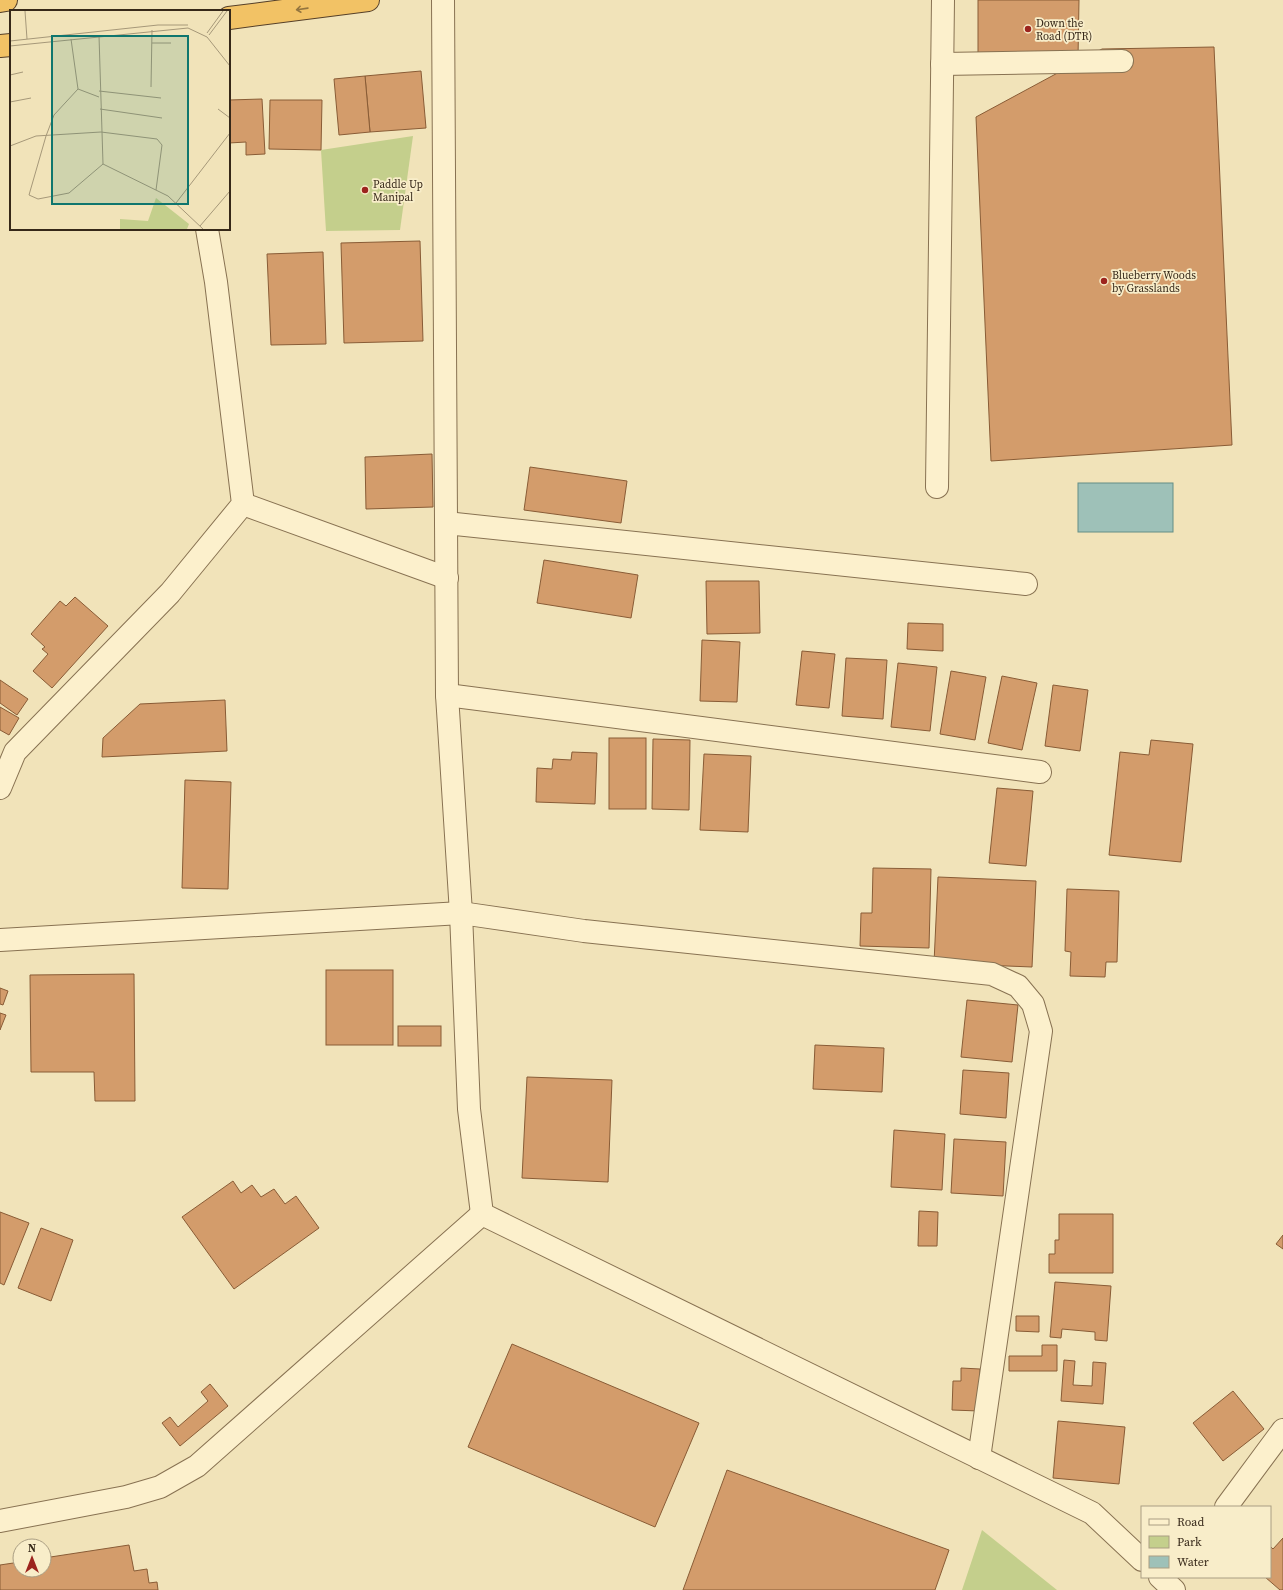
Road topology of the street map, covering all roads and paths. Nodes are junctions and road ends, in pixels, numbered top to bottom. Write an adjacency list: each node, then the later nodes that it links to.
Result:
1 (6, 0): 5 (highway)
2 (368, 0): 6 (highway, one-way to 6)
3 (443, 0): 14 (street)
4 (943, 0): 10 (street)
5 (0, 1)
6 (230, 18)
7 (10, 45): 8 (highway)
8 (0, 46)
9 (1122, 61): 10 (street)
10 (942, 64): 12 (street)
11 (207, 230): 13 (street)
12 (937, 486)
13 (243, 504): 15 (street); 19 (street)
14 (446, 522): 15 (street); 16 (street)
15 (446, 578): 17 (street)
16 (1026, 584)
17 (447, 696): 18 (street); 20 (street)
18 (1040, 772)
19 (0, 788)
20 (460, 913): 21 (street); 22 (street); 24 (street)
21 (0, 940)
22 (482, 1214): 24 (street); 26 (street)
23 (1283, 1430): 25 (street)
24 (979, 1458): 27 (street)
25 (1227, 1506)
26 (0, 1521)
27 (1141, 1559)

